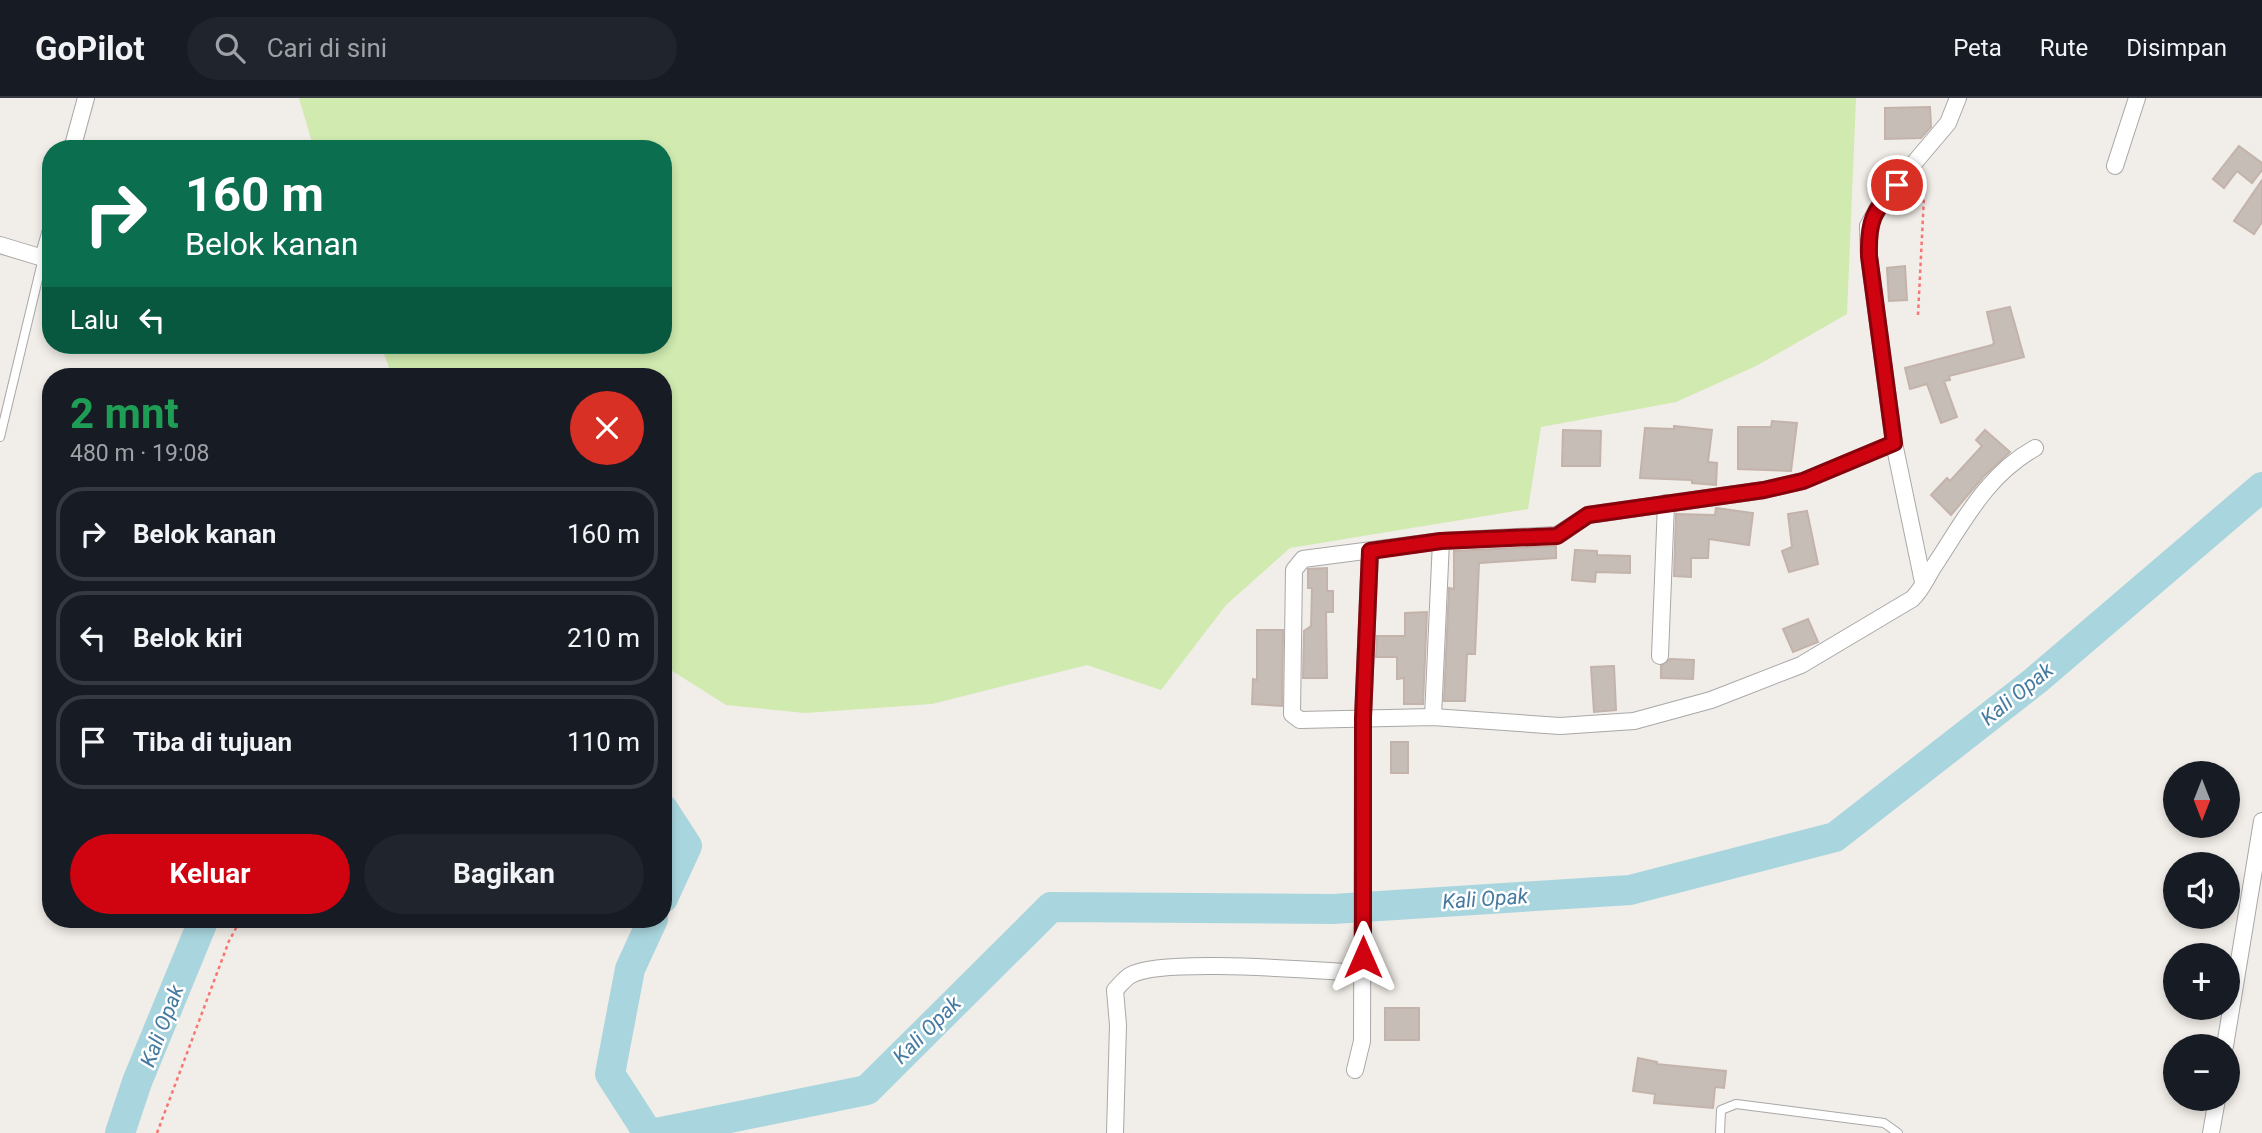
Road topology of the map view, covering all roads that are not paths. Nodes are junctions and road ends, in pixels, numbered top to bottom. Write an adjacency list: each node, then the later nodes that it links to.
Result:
1 (86, 98): 4 (street)
2 (1958, 98): 10 (street)
3 (2137, 98): 5 (street)
4 (74, 140)
5 (2115, 166)
6 (0, 245): 7 (street)
7 (42, 258)
8 (42, 262): 9 (lane)
9 (0, 437)
10 (1894, 443): 12 (street); 15 (street)
11 (2035, 448): 15 (street)
12 (1666, 503): 13 (street); 16 (street)
13 (1441, 541): 14 (street); 17 (street)
14 (1370, 551): 18 (street); 18 (street)
15 (1923, 582): 17 (street)
16 (1660, 656)
17 (1433, 717): 18 (street)
18 (1363, 718): 20 (street)
19 (2262, 821): 21 (street)
20 (1363, 973): 22 (street); 24 (street)
21 (2227, 1034)
22 (1355, 1070)
23 (2215, 1111): 27 (street)
24 (1115, 1133)
25 (1720, 1133): 26 (lane)
26 (1898, 1133)
27 (2211, 1133)

